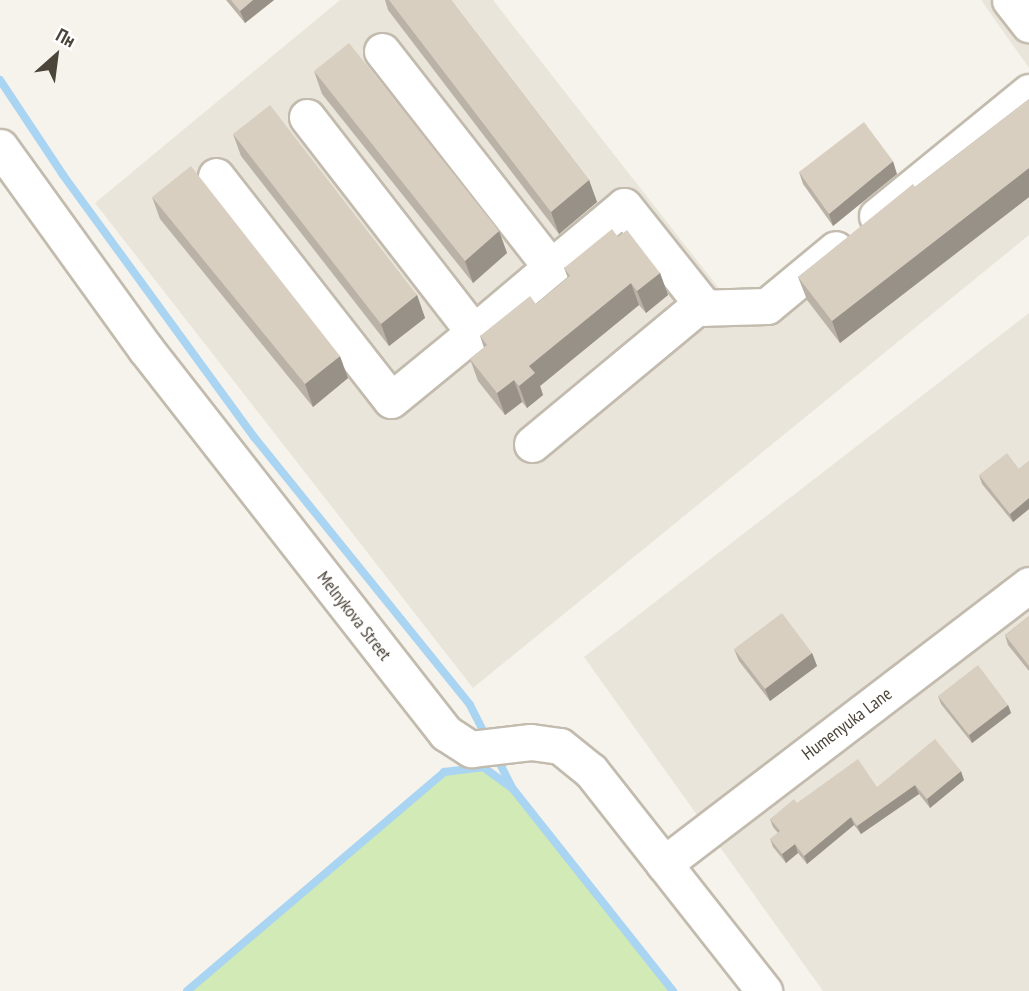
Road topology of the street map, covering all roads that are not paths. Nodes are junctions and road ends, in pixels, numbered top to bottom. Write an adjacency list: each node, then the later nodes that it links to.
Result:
1 (1010, 0): 2 (street)
2 (1029, 24)
3 (382, 51): 8 (street)
4 (1029, 92): 9 (street)
5 (307, 117): 10 (street)
6 (0, 147): 13 (street, Melnykova Street)
7 (216, 176): 10 (street)
8 (551, 267): 9 (street); 10 (street)
9 (705, 308): 11 (street)
10 (474, 332)
11 (532, 444)
12 (1029, 585): 13 (street, Humenyuka Lane)
13 (664, 864): 14 (street, Melnykova Street)
14 (764, 991)

